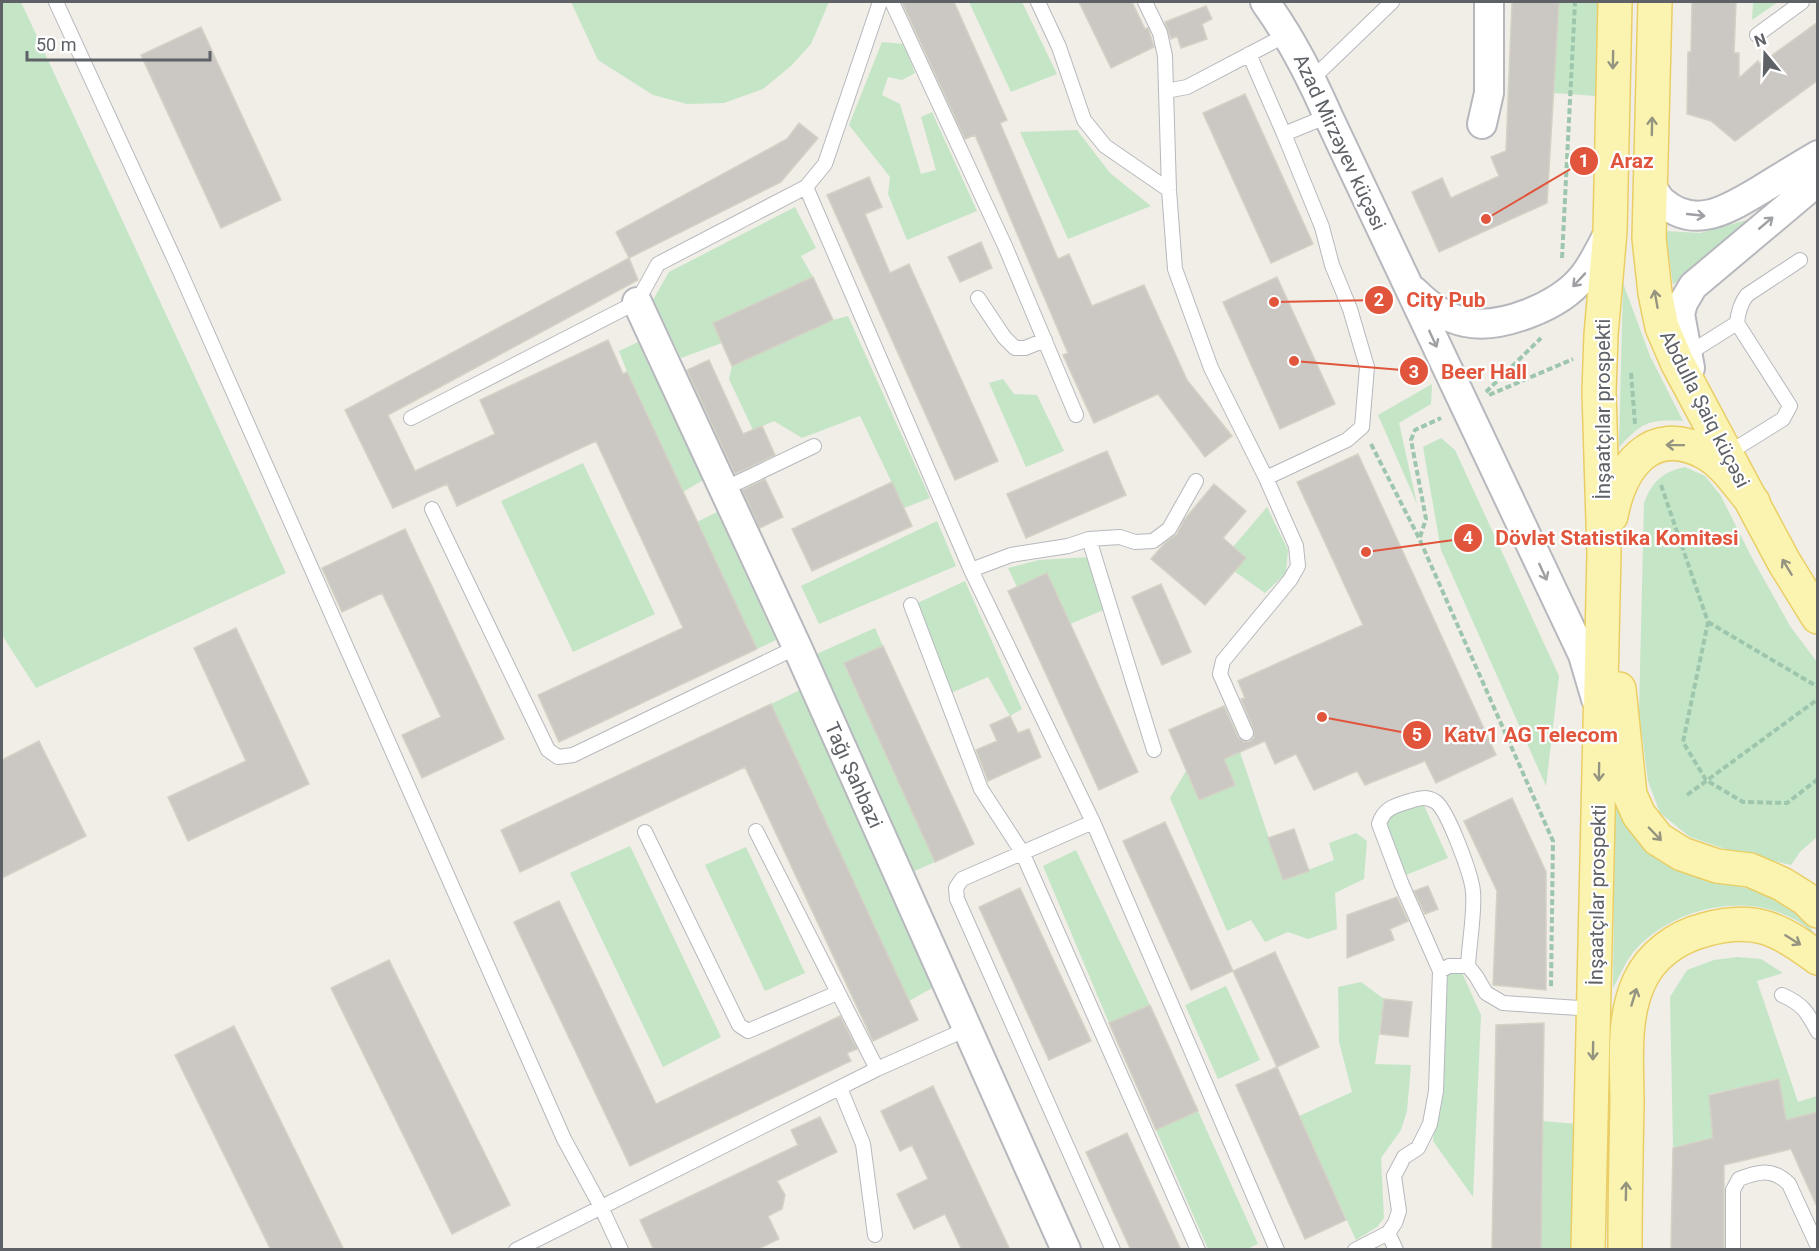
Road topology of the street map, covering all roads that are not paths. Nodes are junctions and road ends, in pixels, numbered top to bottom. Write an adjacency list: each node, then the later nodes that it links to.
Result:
1 (56, 2): 67 (lane)
2 (880, 2): 23 (lane)
3 (892, 2): 31 (lane)
4 (1038, 2): 24 (lane)
5 (1145, 2): 16 (lane)
6 (1265, 2): 12 (street, Azad Mirzəyev küçəsi)
7 (1392, 2): 15 (lane)
8 (1490, 2): 18 (street)
9 (1615, 2): 25 (main road, İnşaatçılar prospekti, one-way to 25)
10 (1655, 2): 22 (main road, one-way to 10)
11 (1802, 2): 13 (lane)
12 (1288, 34): 14 (lane); 15 (street, Azad Mirzəyev küçəsi)
13 (1757, 35)
14 (1249, 54): 16 (lane); 19 (lane)
15 (1312, 79): 17 (street, Azad Mirzəyev küçəsi)
16 (1166, 91): 24 (lane)
17 (1328, 116): 19 (lane); 27 (street, Azad Mirzəyev küçəsi)
18 (1482, 124)
19 (1284, 134): 38 (lane)
20 (1818, 155): 22 (street, one-way to 20)
21 (1818, 181): 32 (street, one-way to 21)
22 (1650, 184): 33 (main road, Abdulla Şaiq küçəsi, one-way to 22)
23 (806, 187): 29 (lane); 45 (lane)
24 (1169, 190): 38 (lane)
25 (1610, 231): 27 (street, one-way to 27); 44 (main road, İnşaatçılar prospekti)
26 (1800, 260): 30 (lane)
27 (1408, 286): 49 (street, Azad Mirzəyev küçəsi, one-way to 49)
28 (978, 298): 31 (lane)
29 (637, 302): 35 (lane); 40 (street, Tağı Şahbazi)
30 (1737, 323): 32 (lane); 37 (lane)
31 (1045, 340): 34 (lane)
32 (1686, 355): 33 (street)
33 (1700, 404): 37 (main road, Abdulla Şaiq küçəsi)
34 (1076, 415)
35 (411, 418)
36 (814, 446): 40 (lane)
37 (1726, 454): 41 (main road, Abdulla Şaiq küçəsi)
38 (1266, 478): 50 (lane)
39 (1196, 481): 43 (lane)
40 (724, 489): 48 (street, Tağı Şahbazi)
41 (1753, 502): 44 (main road, one-way to 44); 47 (main road, Abdulla Şaiq küçəsi, one-way to 41)
42 (432, 509): 48 (lane)
43 (1089, 540): 45 (lane); 51 (lane)
44 (1605, 554): 49 (main road, İnşaatçılar prospekti); 56 (main road, one-way to 56)
45 (971, 570): 52 (lane)
46 (911, 606): 55 (lane)
47 (1818, 617)
48 (797, 647): 63 (street, Tağı Şahbazi)
49 (1601, 722): 62 (main road, İnşaatçılar prospekti, one-way to 62)
50 (1246, 734)
51 (1154, 750)
52 (1093, 822): 55 (lane); 76 (lane)
53 (756, 831): 60 (lane)
54 (645, 832): 60 (lane)
55 (1022, 852): 74 (lane); 75 (lane)
56 (1818, 911)
57 (1818, 958): 80 (main road, İnşaatçılar prospekti, one-way to 57)
58 (1468, 966): 59 (lane); 59 (lane); 62 (lane)
59 (1440, 971): 68 (lane)
60 (837, 993): 65 (lane)
61 (1782, 994): 64 (lane)
62 (1594, 1009): 79 (main road, İnşaatçılar prospekti, one-way to 79)
63 (967, 1029): 65 (lane); 73 (street, Tağı Şahbazi)
64 (1818, 1032)
65 (877, 1069): 66 (lane)
66 (840, 1088): 67 (lane); 69 (lane)
67 (601, 1207): 71 (lane); 72 (lane)
68 (1388, 1233): 77 (lane); 78 (lane)
69 (874, 1235)
70 (1818, 1246): 81 (lane)
71 (516, 1250)
72 (621, 1250)
73 (1066, 1250)
74 (1113, 1250)
75 (1198, 1250)
76 (1277, 1250)
77 (1355, 1250)
78 (1396, 1250)
79 (1588, 1250)
80 (1625, 1250)
81 (1733, 1250)

